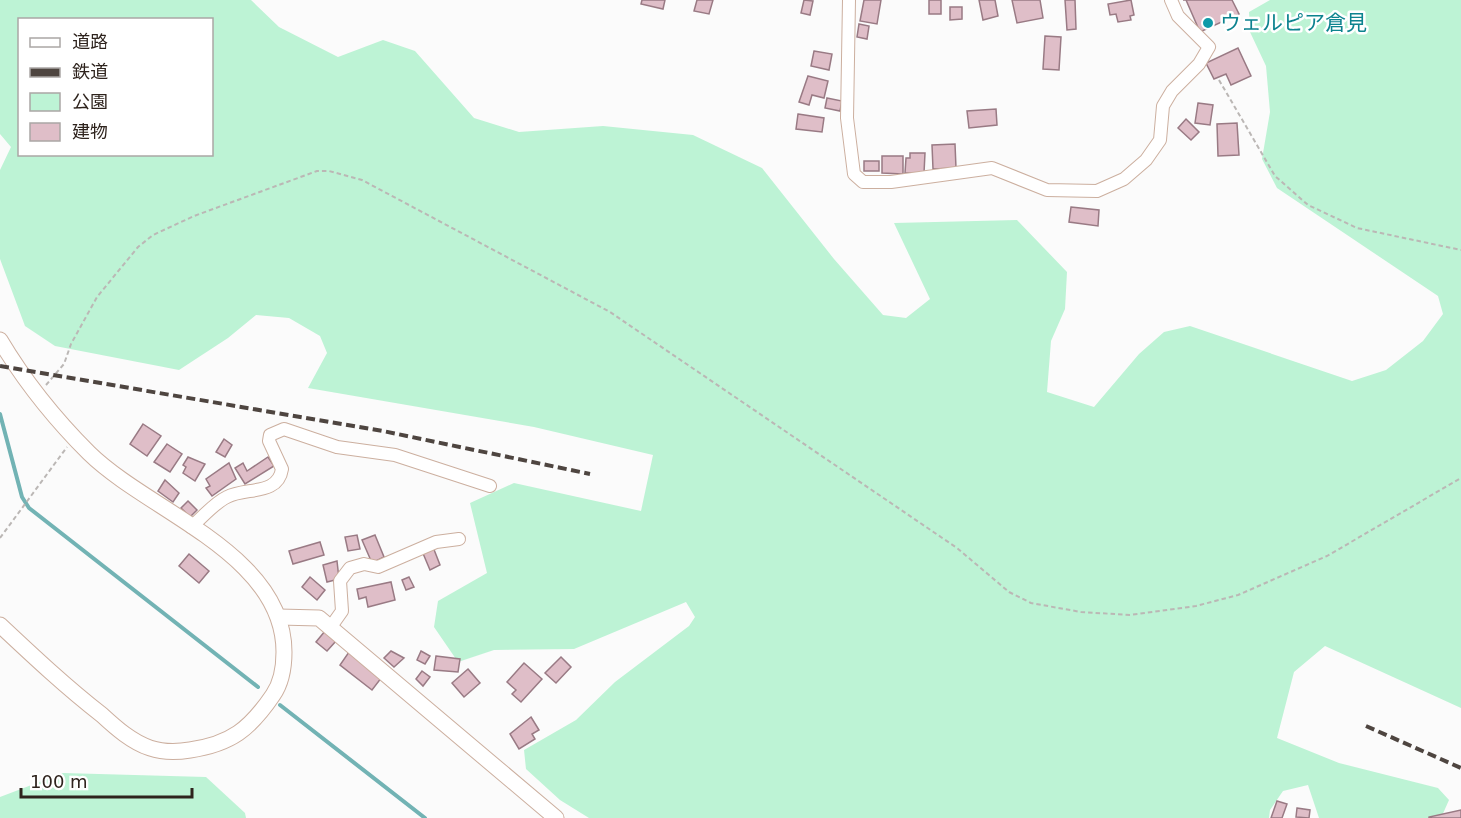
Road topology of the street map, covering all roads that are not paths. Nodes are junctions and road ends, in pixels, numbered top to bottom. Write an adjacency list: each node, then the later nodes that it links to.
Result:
1 (849, 0): 2 (street)
2 (1171, 0)
3 (0, 340): 5 (street)
4 (490, 486): 5 (street)
5 (191, 527): 7 (street)
6 (459, 539): 9 (street)
7 (279, 617): 8 (street); 9 (street)
8 (0, 625)
9 (330, 628): 10 (street)
10 (556, 818)

